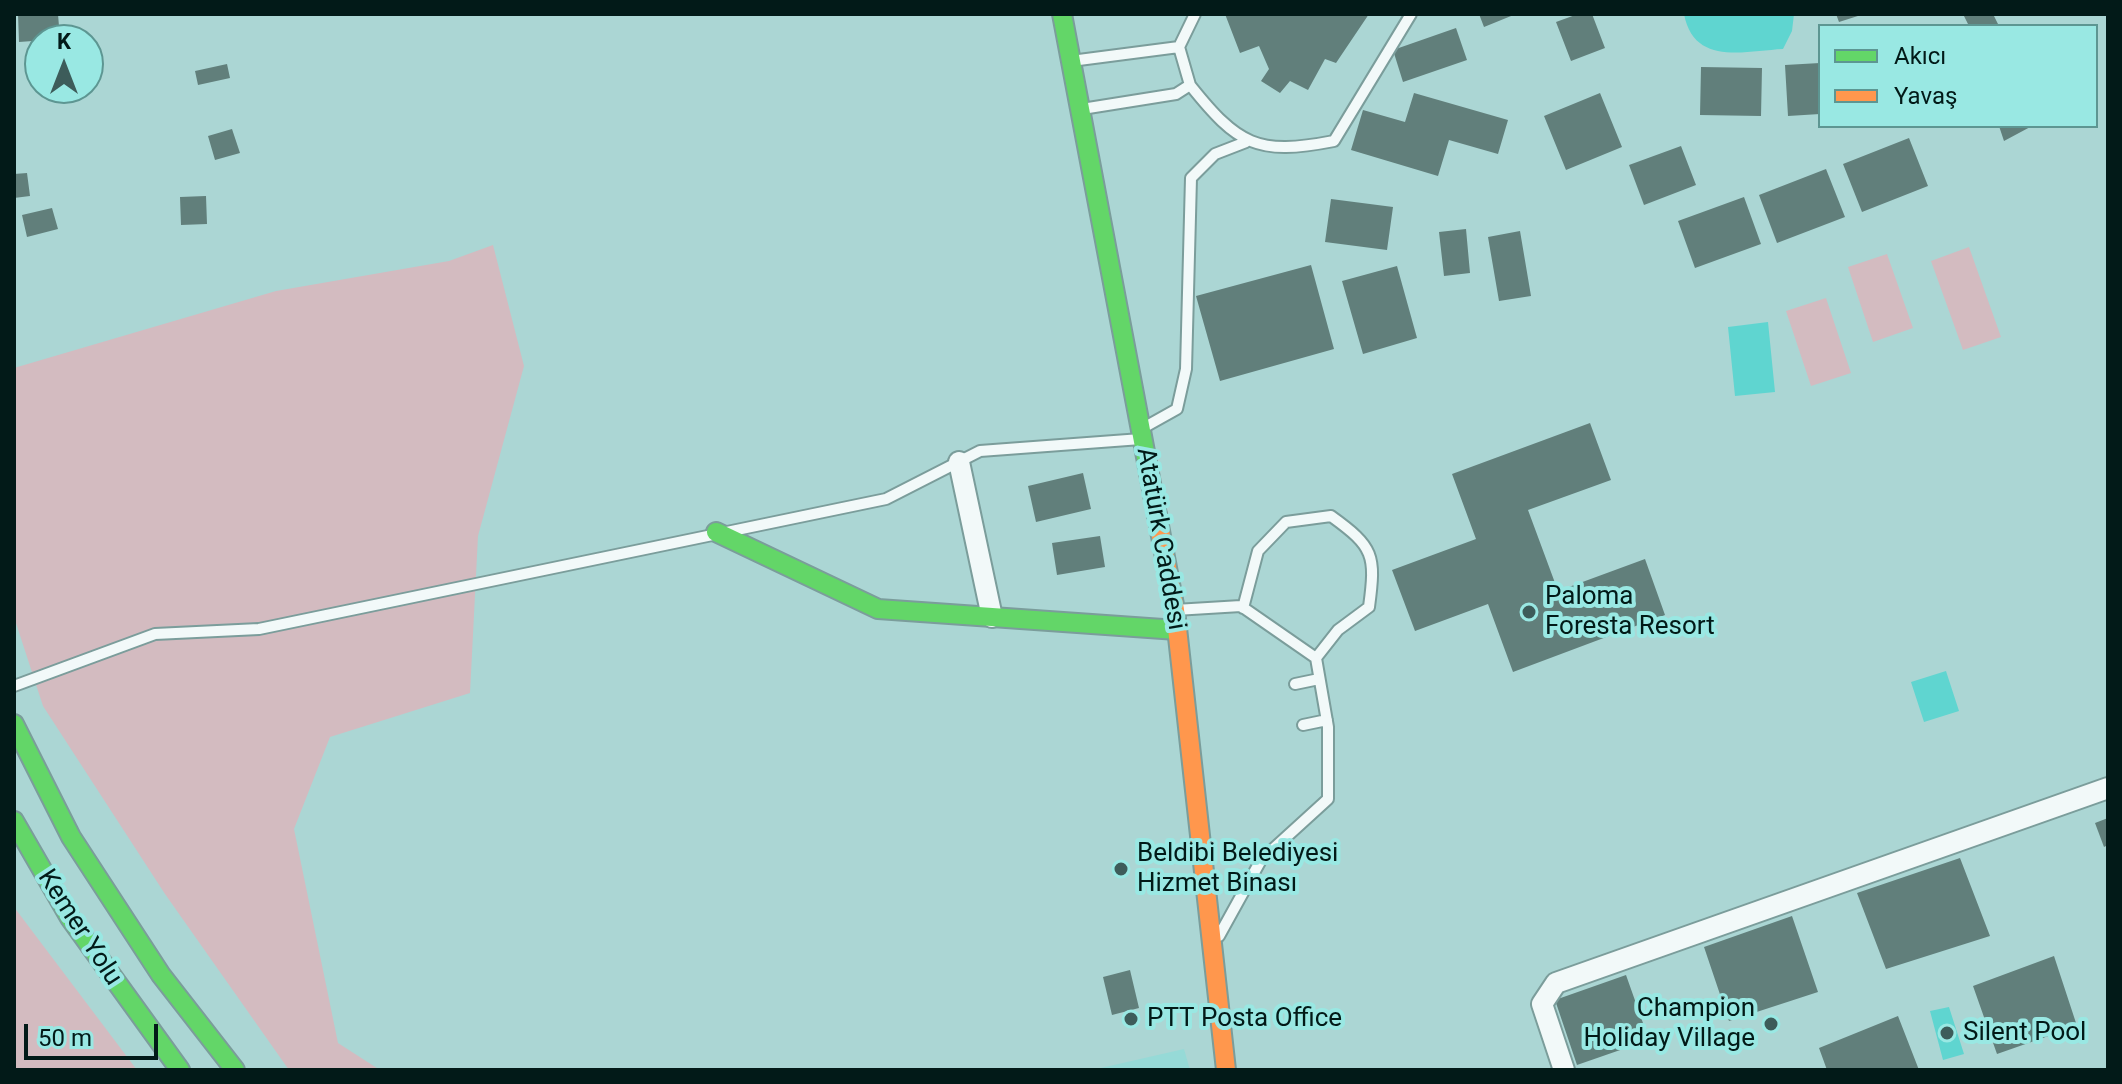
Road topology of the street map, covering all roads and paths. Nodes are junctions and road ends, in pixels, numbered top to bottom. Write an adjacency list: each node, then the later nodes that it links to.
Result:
1 (1062, 14): 5 (main road, Atatürk Caddesi)
2 (1195, 14): 4 (lane)
3 (1411, 14): 8 (lane)
4 (1179, 47): 5 (lane); 6 (lane)
5 (1071, 61): 7 (main road, Atatürk Caddesi)
6 (1190, 85): 7 (lane); 8 (lane)
7 (1080, 109): 9 (main road, Atatürk Caddesi)
8 (1246, 142): 9 (lane)
9 (1142, 434): 10 (lane); 13 (main road, Atatürk Caddesi)
10 (959, 462): 11 (lane); 14 (street)
11 (716, 532): 14 (main road); 19 (lane)
12 (1243, 608): 13 (lane); 16 (lane); 16 (lane)
13 (1175, 610): 15 (main road, Atatürk Caddesi)
14 (992, 617): 15 (main road)
15 (1177, 630): 25 (main road, Atatürk Caddesi)
16 (1316, 658): 17 (lane)
17 (1319, 679): 18 (lane); 20 (lane)
18 (1295, 684)
19 (14, 686)
20 (1327, 720): 22 (lane); 25 (lane)
21 (14, 724): 27 (main road)
22 (1303, 725)
23 (2108, 788): 29 (street)
24 (14, 821): 26 (main road, Kemer Yolu)
25 (1212, 948): 28 (main road, Atatürk Caddesi)
26 (180, 1070)
27 (235, 1070)
28 (1226, 1070)
29 (1564, 1070)

